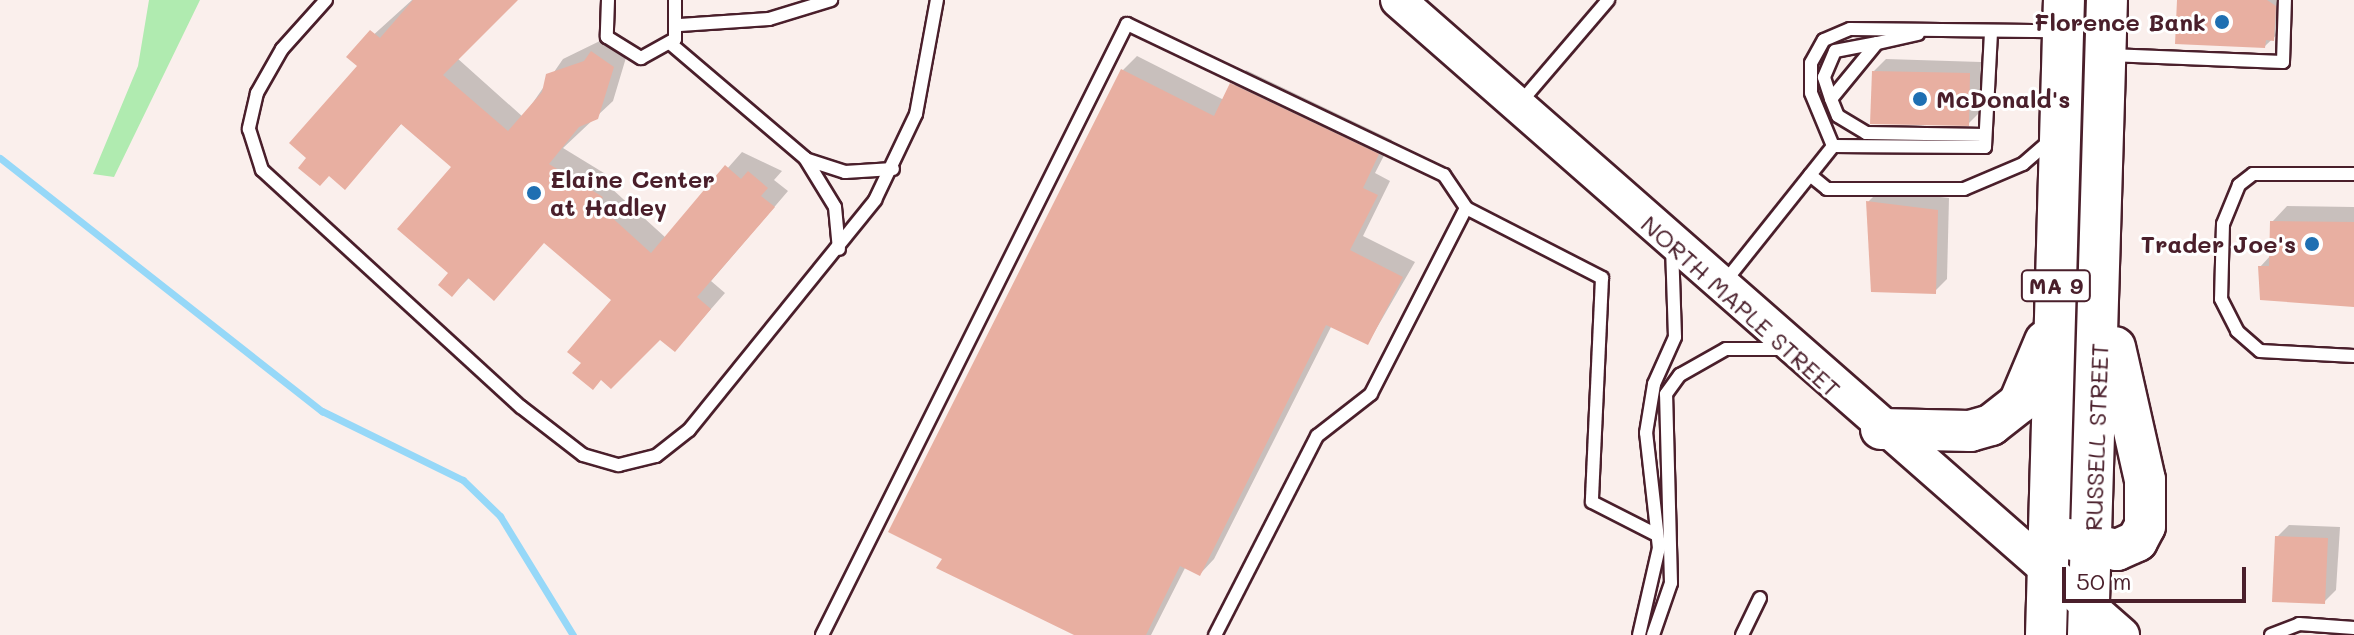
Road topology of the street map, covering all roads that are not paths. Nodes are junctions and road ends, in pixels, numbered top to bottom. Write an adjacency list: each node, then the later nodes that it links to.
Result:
1 (326, 0): 28 (lane)
2 (608, 0): 15 (lane)
3 (675, 0): 11 (lane)
4 (831, 0): 11 (lane)
5 (937, 0): 23 (lane)
6 (1398, 0): 18 (main road, NORTH MAPLE STREET)
7 (1608, 0): 18 (lane)
8 (2107, 0): 16 (highway, RUSSELL STREET / MA 9)
9 (2285, 0): 16 (lane)
10 (2064, 16): 13 (lane); 19 (highway, RUSSELL STREET / MA 9)
11 (680, 25): 15 (lane)
12 (1937, 30): 13 (lane); 14 (lane); 21 (lane)
13 (1991, 31): 20 (lane)
14 (1877, 43): 17 (lane); 17 (lane)
15 (671, 44): 22 (lane)
16 (2106, 55): 29 (highway, RUSSELL STREET / MA 9)
17 (1831, 99): 20 (lane)
18 (1517, 106): 27 (main road, NORTH MAPLE STREET)
19 (2061, 131): 25 (lane); 31 (highway, RUSSELL STREET / MA 9)
20 (1985, 135): 21 (lane)
21 (1833, 146): 25 (lane)
22 (805, 158): 23 (lane); 28 (lane)
23 (893, 169): 28 (lane)
24 (2354, 174): 33 (lane)
25 (1810, 175): 30 (lane)
26 (1466, 208): 36 (lane); 42 (lane); 43 (lane)
27 (1672, 245): 30 (main road, NORTH MAPLE STREET); 36 (lane)
28 (839, 249)
29 (2102, 254): 37 (highway, RUSSELL STREET / MA 9); 37 (highway)
30 (1721, 286): 32 (main road, NORTH MAPLE STREET)
31 (2056, 311): 34 (highway); 35 (highway, RUSSELL STREET / MA 9)
32 (1790, 349): 34 (main road, NORTH MAPLE STREET); 45 (lane)
33 (2354, 356)
34 (1881, 429): 38 (main road, NORTH MAPLE STREET)
35 (2050, 525): 37 (highway); 38 (highway, RUSSELL STREET / MA 9)
36 (1657, 535): 44 (lane)
37 (2092, 549): 40 (highway, RUSSELL STREET / MA 9)
38 (2049, 572): 40 (main road, NORTH MAPLE STREET); 47 (highway, RUSSELL STREET / MA 9)
39 (1760, 598): 46 (lane)
40 (2089, 621): 48 (main road, NORTH MAPLE STREET)
41 (2354, 628): 49 (lane)
42 (822, 635)
43 (1215, 635)
44 (1639, 635)
45 (1653, 635)
46 (1742, 635)
47 (2046, 635)
48 (2122, 635)
49 (2271, 635)

